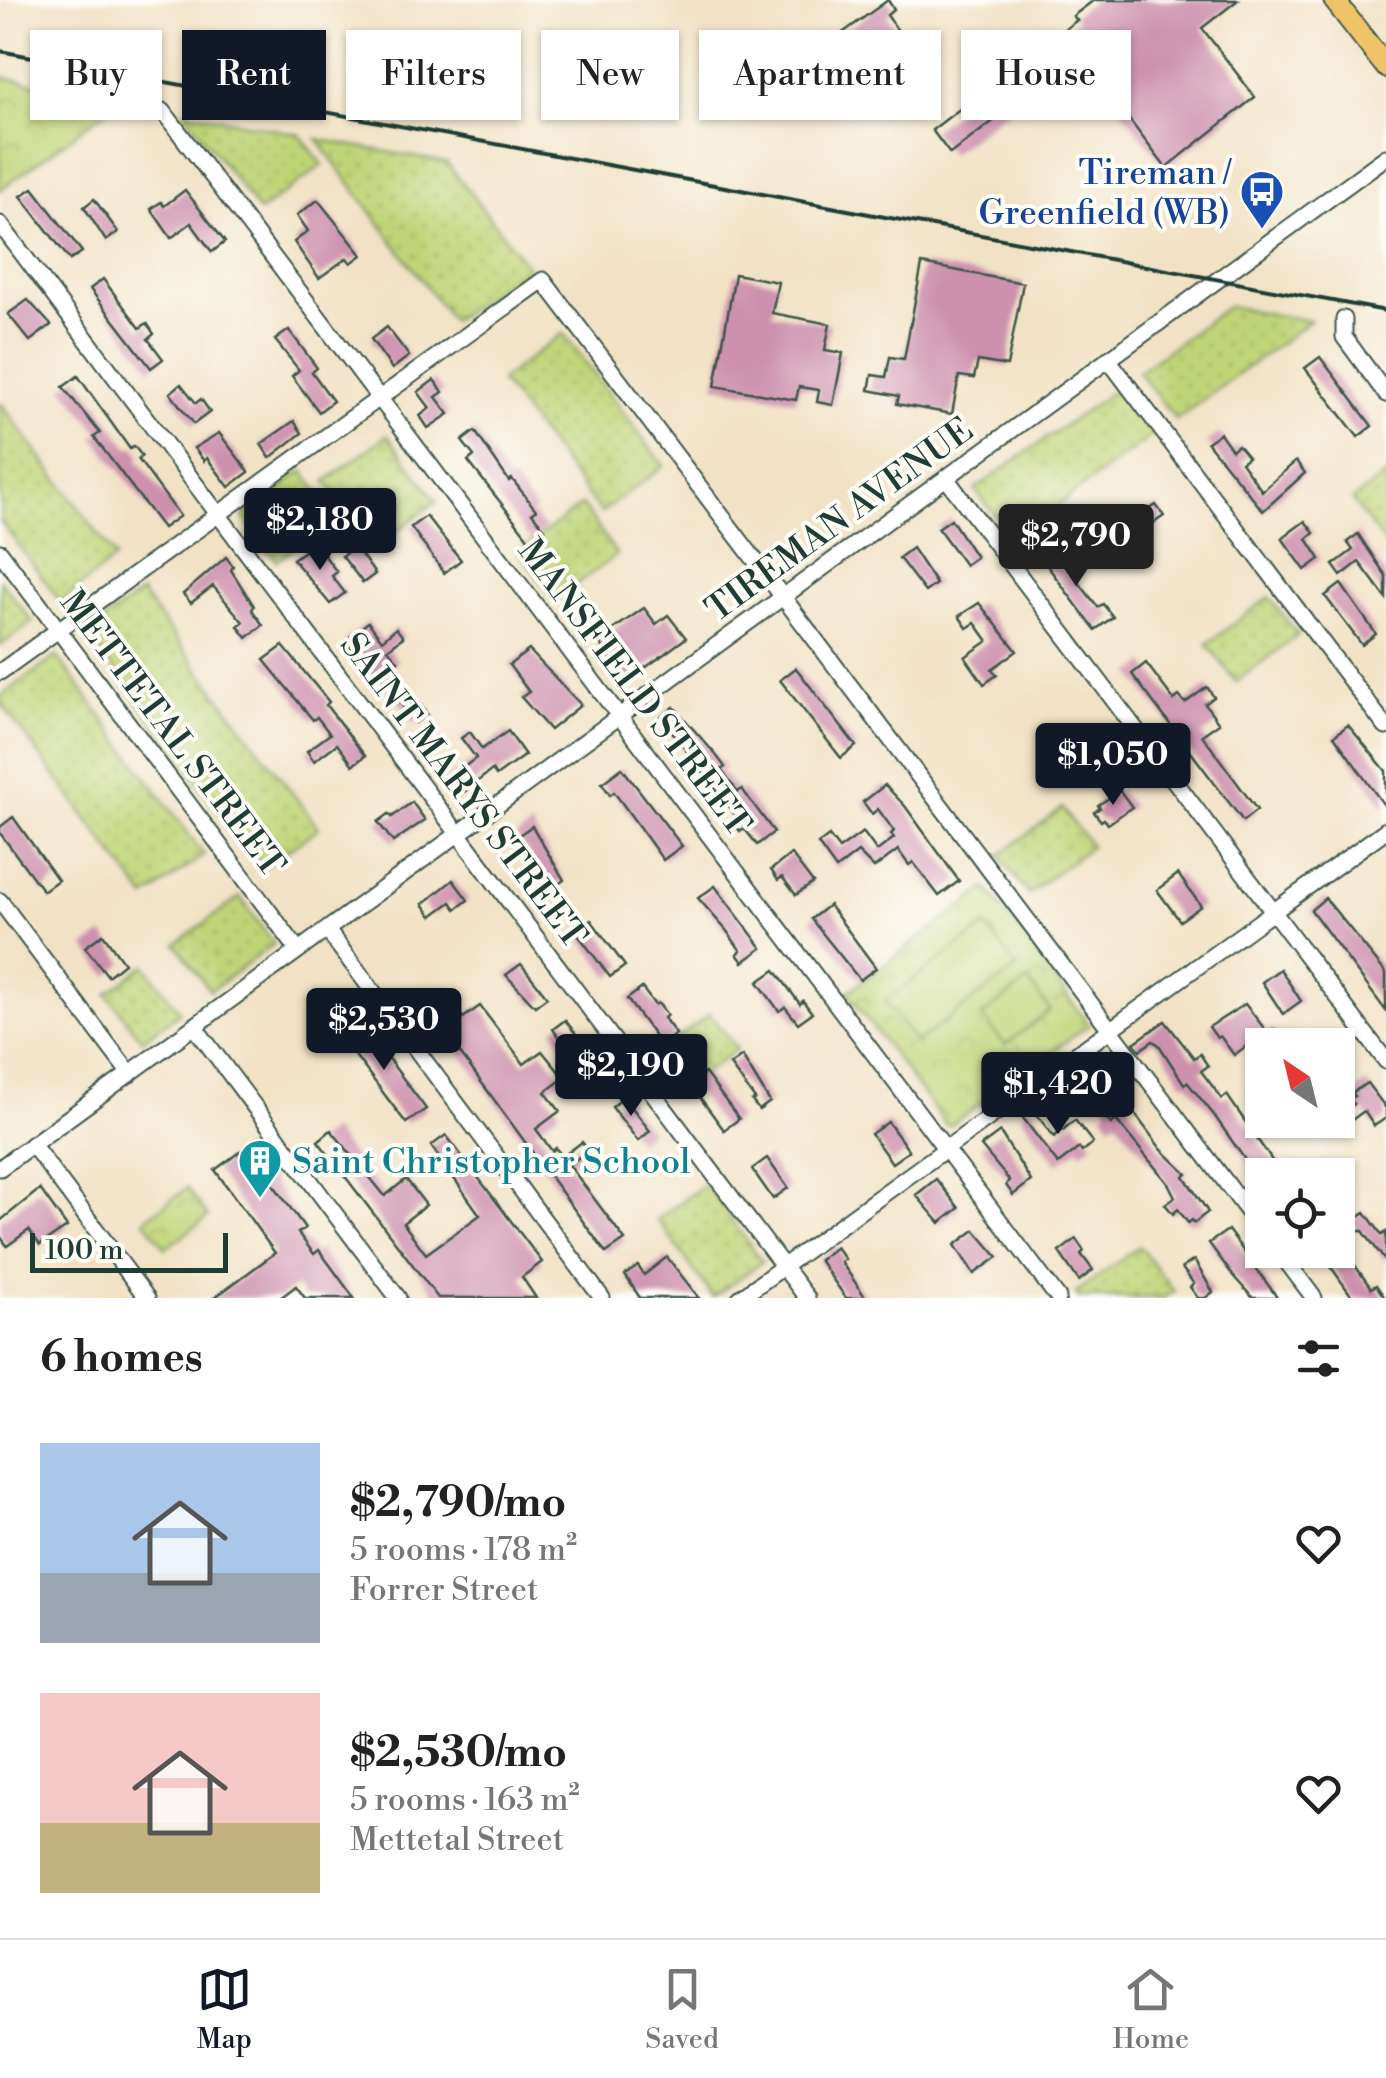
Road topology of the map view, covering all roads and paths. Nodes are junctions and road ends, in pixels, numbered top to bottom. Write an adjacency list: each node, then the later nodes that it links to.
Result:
1 (1334, 0): 2 (main road)
2 (1386, 67)
3 (163, 112): 9 (street, MANSFIELD STREET)
4 (1386, 157): 7 (street, TIREMAN AVENUE)
5 (0, 224): 11 (street, SAINT MARYS STREET)
6 (1344, 319): 8 (street)
7 (1108, 359): 10 (street, TIREMAN AVENUE); 17 (street)
8 (1386, 394)
9 (378, 397): 11 (street); 13 (street); 16 (street, MANSFIELD STREET)
10 (946, 478): 13 (street, TIREMAN AVENUE); 21 (street)
11 (218, 513): 14 (street); 19 (street, SAINT MARYS STREET)
12 (0, 552): 14 (street, METTETAL STREET)
13 (783, 597): 16 (street, TIREMAN AVENUE); 25 (street)
14 (58, 630): 15 (street); 23 (street, METTETAL STREET)
15 (0, 672)
16 (620, 717): 19 (street, TIREMAN AVENUE); 29 (street, MANSFIELD STREET)
17 (1386, 727)
18 (1386, 830): 21 (street)
19 (460, 833): 22 (street, TIREMAN AVENUE); 32 (street, SAINT MARYS STREET)
20 (0, 902): 27 (street)
21 (1274, 912): 25 (street); 26 (street)
22 (327, 930): 23 (street, TIREMAN AVENUE); 36 (street)
23 (298, 950): 24 (street)
24 (194, 1026): 27 (street); 35 (street)
25 (1110, 1030): 29 (street); 31 (street)
26 (1386, 1060)
27 (130, 1074): 28 (street)
28 (32, 1144): 30 (street); 34 (street)
29 (946, 1149): 32 (street); 39 (street, MANSFIELD STREET)
30 (0, 1168)
31 (1245, 1208)
32 (784, 1266): 37 (street); 38 (street, SAINT MARYS STREET)
33 (1292, 1268): 40 (street)
34 (148, 1298)
35 (398, 1298)
36 (602, 1298)
37 (740, 1298)
38 (807, 1298)
39 (1058, 1298)
40 (1314, 1298)

